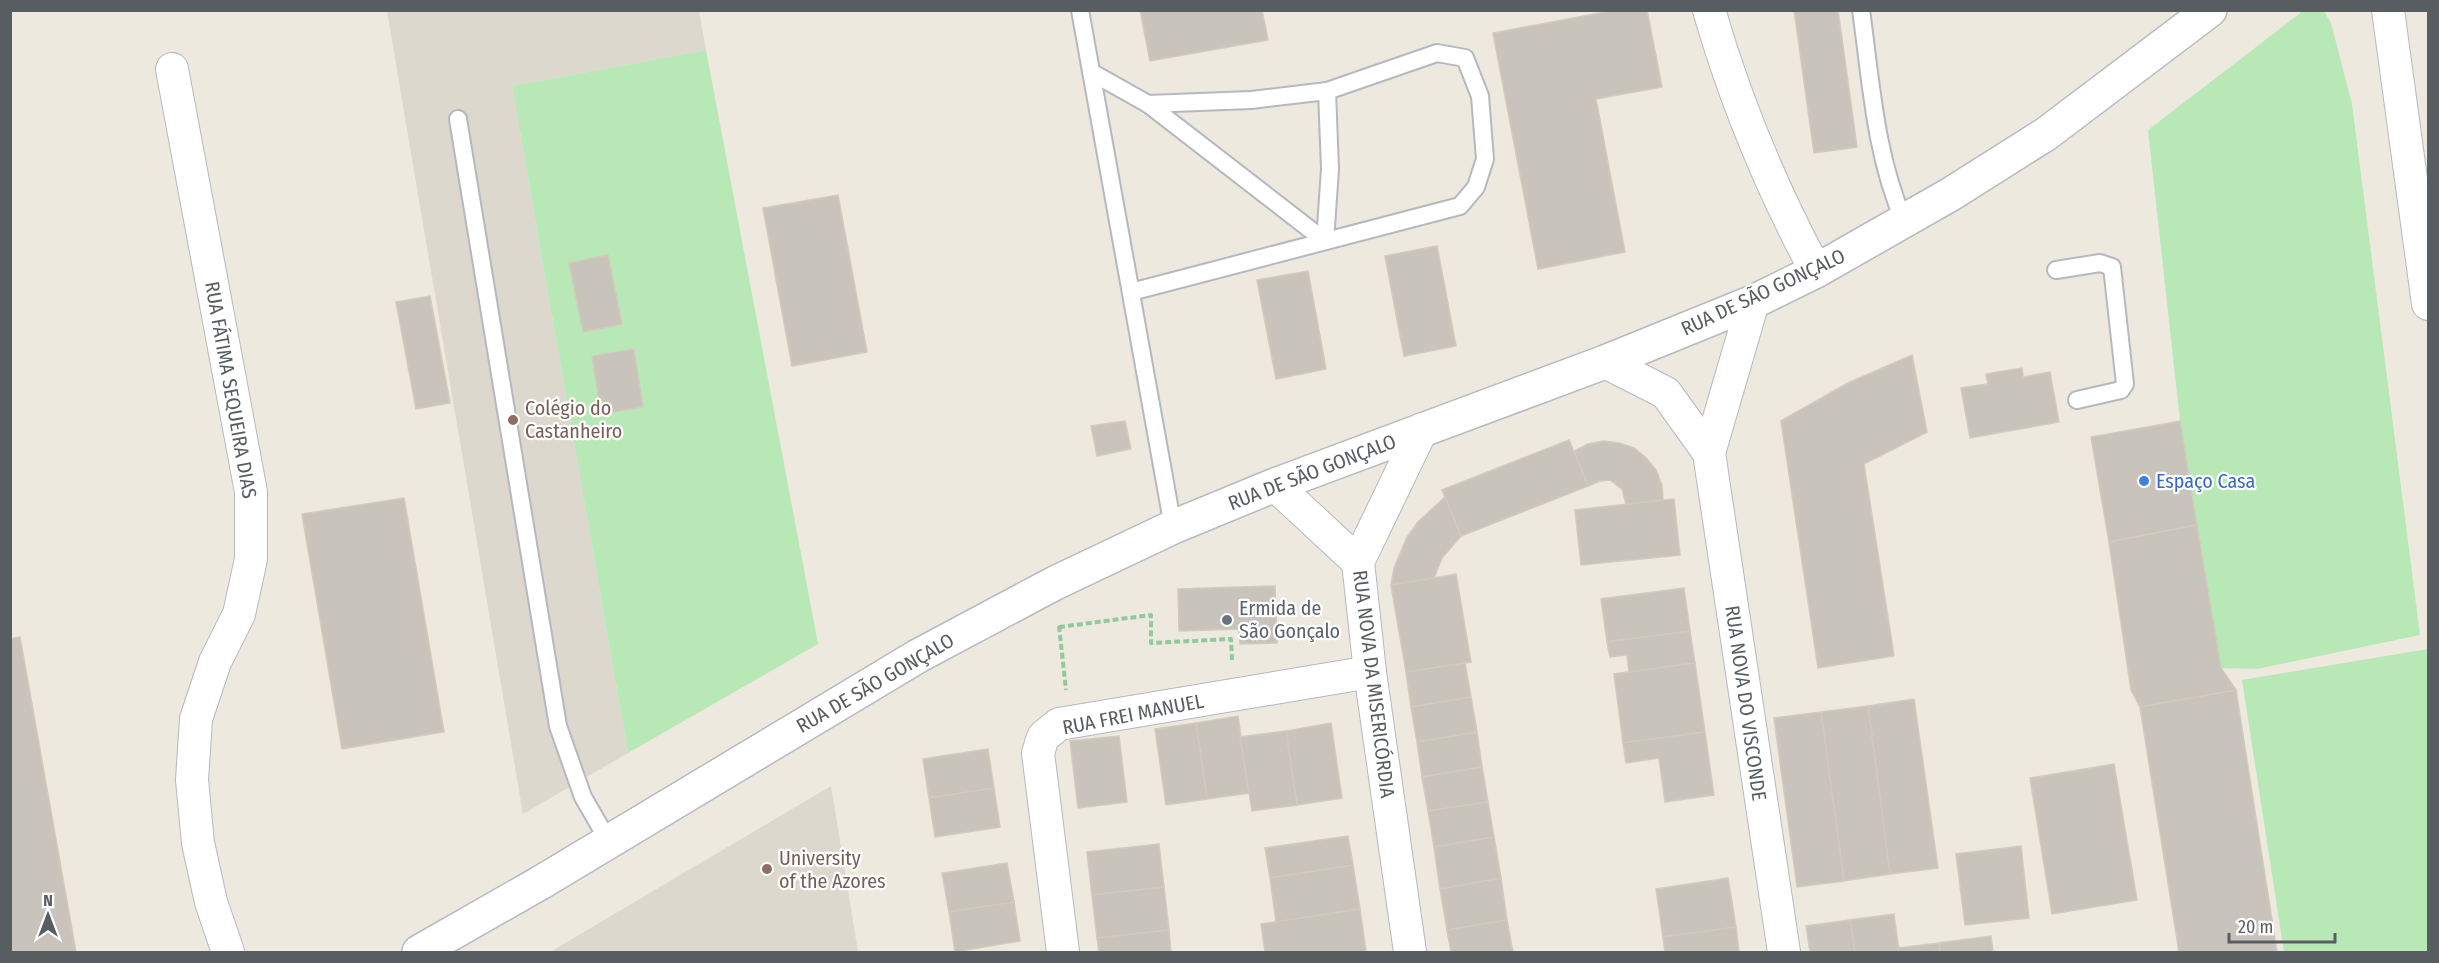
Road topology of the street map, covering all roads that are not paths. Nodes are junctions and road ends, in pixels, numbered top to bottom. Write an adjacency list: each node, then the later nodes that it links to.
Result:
1 (1080, 10): 7 (lane)
2 (1710, 10): 14 (street)
3 (1861, 10): 11 (lane)
4 (2210, 10): 11 (main road, RUA DE SÃO GONÇALO)
5 (2388, 10): 17 (street)
6 (172, 69): 27 (street, RUA FÁTIMA SEQUEIRA DIAS)
7 (1091, 72): 9 (lane); 15 (lane)
8 (1327, 91): 9 (lane); 12 (lane); 12 (lane)
9 (1148, 104): 12 (lane)
10 (458, 119): 26 (lane)
11 (1904, 221): 14 (main road, RUA DE SÃO GONÇALO)
12 (1325, 241): 15 (lane)
13 (2056, 270): 19 (lane)
14 (1816, 272): 16 (main road, RUA DE SÃO GONÇALO)
15 (1131, 292): 23 (lane)
16 (1753, 302): 18 (main road, RUA DE SÃO GONÇALO); 21 (street, RUA NOVA DO VISCONDE)
17 (2428, 304)
18 (1605, 362): 20 (main road, RUA DE SÃO GONÇALO); 21 (street, RUA NOVA DO VISCONDE)
19 (2077, 400)
20 (1422, 429): 22 (main road, RUA DE SÃO GONÇALO); 24 (street, RUA NOVA DA MISERICÓRDIA)
21 (1709, 453): 31 (street, RUA NOVA DO VISCONDE)
22 (1275, 485): 23 (main road, RUA DE SÃO GONÇALO); 24 (street)
23 (1173, 527): 26 (main road, RUA DE SÃO GONÇALO)
24 (1358, 562): 25 (street, RUA NOVA DA MISERICÓRDIA)
25 (1370, 672): 29 (street, RUA FREI MANUEL); 30 (street, RUA NOVA DA MISERICÓRDIA)
26 (609, 842): 28 (main road, RUA DE SÃO GONÇALO)
27 (228, 952)
28 (419, 952)
29 (1063, 952)
30 (1410, 952)
31 (1784, 952)

